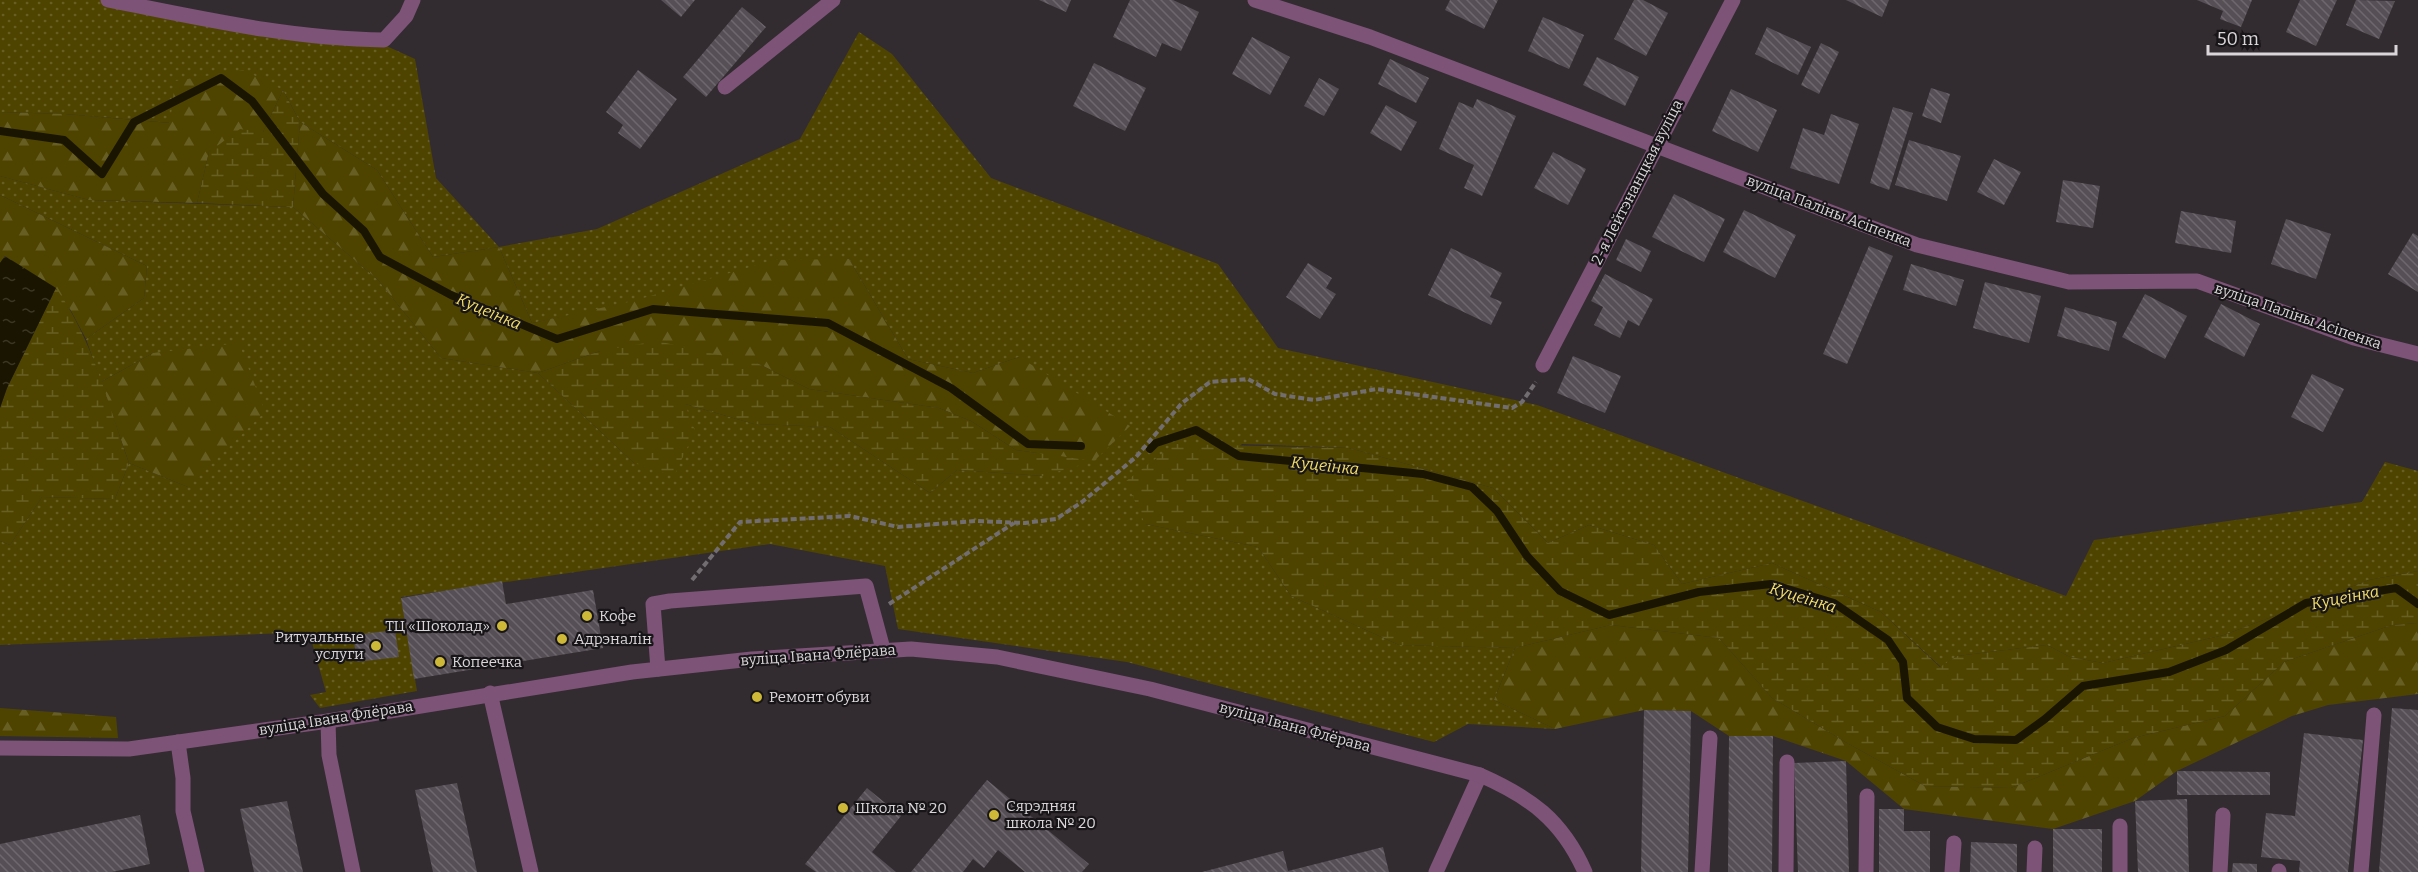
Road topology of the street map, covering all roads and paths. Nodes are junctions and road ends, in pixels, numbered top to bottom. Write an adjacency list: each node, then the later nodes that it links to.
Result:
1 (108, 0): 2 (street)
2 (413, 0)
3 (833, 0): 6 (street)
4 (1255, 0): 7 (street, вуліца Паліны Асіпенка)
5 (1733, 0): 7 (street, 2-я Лейтэнанцкая вуліца)
6 (724, 87)
7 (1656, 145): 8 (street, вуліца Паліны Асіпенка); 9 (street, 2-я Лейтэнанцкая вуліца)
8 (2418, 354)
9 (1543, 365): 10 (path)
10 (1015, 523): 11 (path); 12 (path)
11 (670, 601): 12 (street); 14 (street)
12 (874, 614): 13 (street)
13 (883, 649): 14 (street, вуліца Івана Флёрава); 22 (street, вуліца Івана Флёрава)
14 (658, 669): 15 (street, вуліца Івана Флёрава)
15 (490, 693): 17 (street, вуліца Івана Флёрава); 30 (street)
16 (2374, 715): 40 (street)
17 (328, 721): 19 (street, вуліца Івана Флёрава); 29 (street)
18 (1710, 738): 33 (street)
19 (178, 742): 20 (street, вуліца Івана Флёрава); 28 (street)
20 (0, 748)
21 (1787, 762): 34 (street)
22 (1480, 775): 31 (street); 32 (street, вуліца Івана Флёрава)
23 (1867, 796): 35 (street)
24 (2223, 815): 39 (street)
25 (2120, 826): 38 (street)
26 (1954, 843): 36 (street)
27 (2035, 848): 37 (street)
28 (197, 872)
29 (353, 872)
30 (531, 872)
31 (1436, 872)
32 (1585, 872)
33 (1702, 872)
34 (1786, 872)
35 (1866, 872)
36 (1952, 872)
37 (2034, 872)
38 (2120, 872)
39 (2220, 872)
40 (2361, 872)

